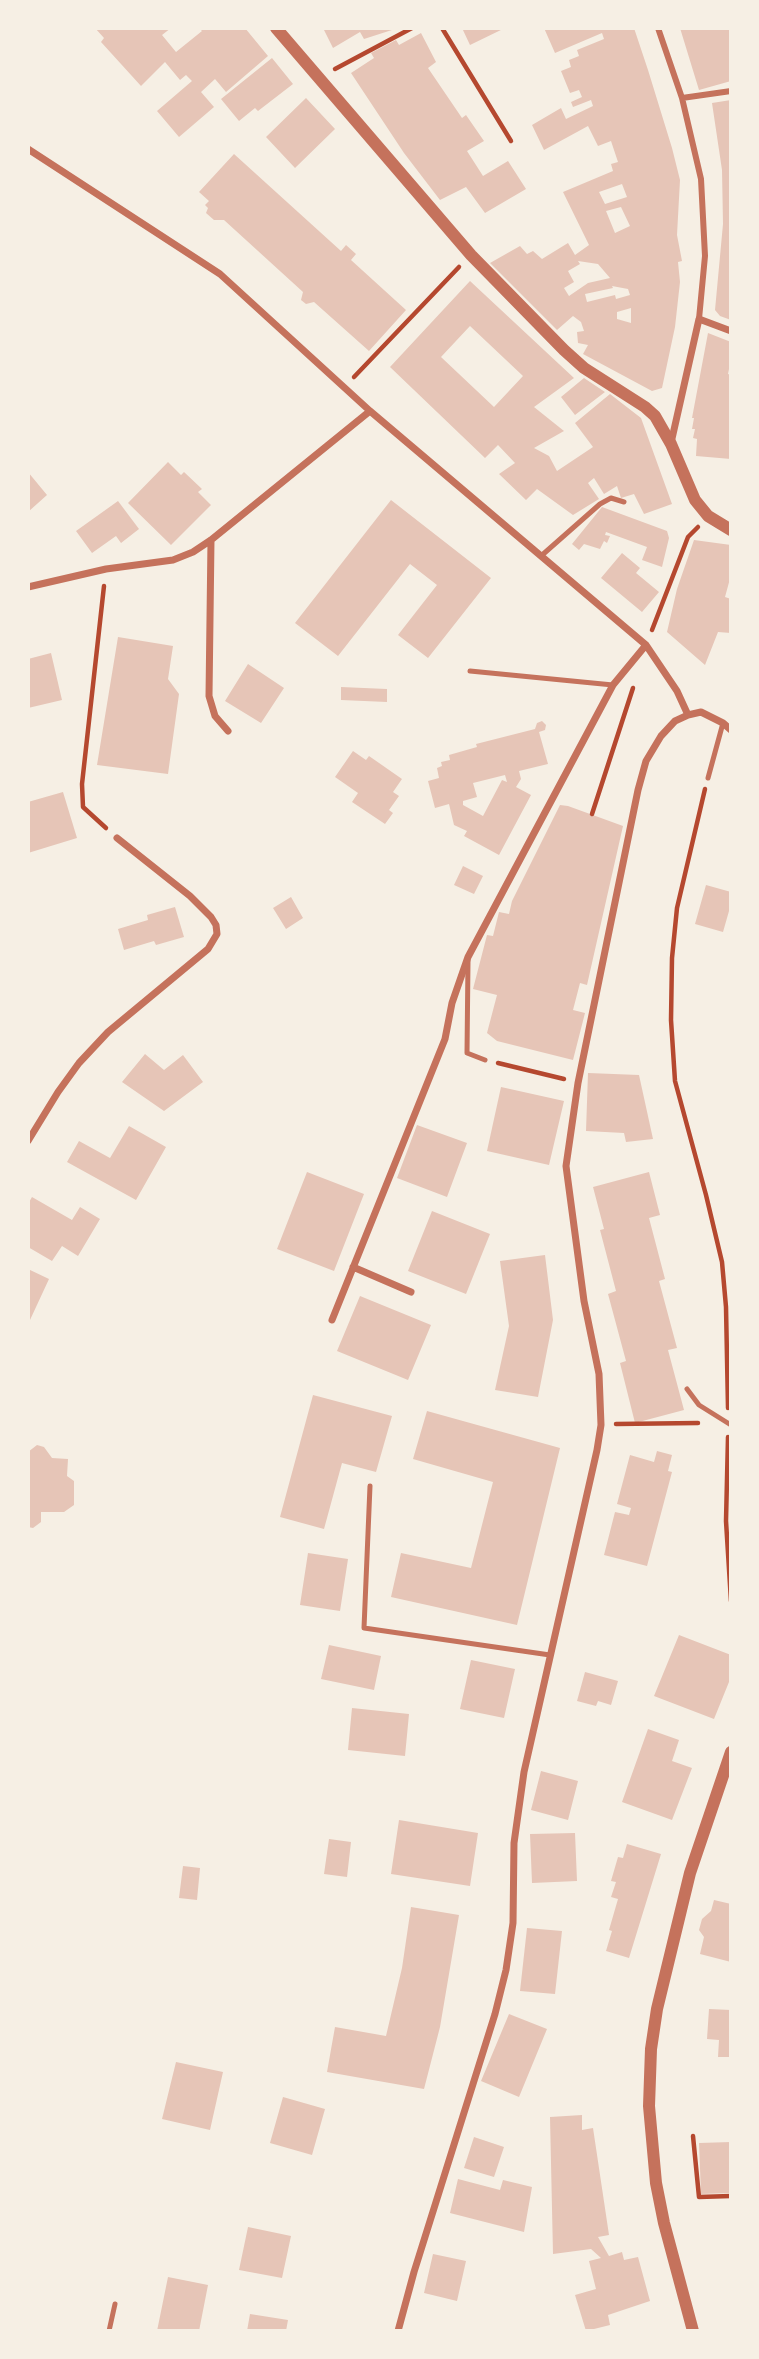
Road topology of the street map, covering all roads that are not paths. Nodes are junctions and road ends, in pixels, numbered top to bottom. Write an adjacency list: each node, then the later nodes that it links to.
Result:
1 (276, 28): 9 (street)
2 (658, 28): 4 (street)
3 (731, 91): 4 (street)
4 (682, 98): 6 (street)
5 (28, 149): 8 (street)
6 (699, 319): 7 (street); 9 (street)
7 (731, 331)
8 (370, 411): 12 (street); 13 (street)
9 (671, 444): 11 (street)
10 (624, 502): 13 (lane)
11 (731, 530)
12 (211, 540): 14 (street); 21 (street)
13 (541, 556): 15 (street)
14 (28, 587)
15 (646, 645): 17 (street); 18 (street)
16 (470, 671): 17 (lane)
17 (613, 685): 24 (street)
18 (688, 715): 19 (street); 33 (street)
19 (723, 723): 20 (street); 22 (lane)
20 (731, 730)
21 (228, 731)
22 (708, 778)
23 (117, 838): 26 (street)
24 (468, 957): 25 (lane); 27 (street)
25 (485, 1060)
26 (28, 1141)
27 (353, 1267): 28 (street); 29 (street)
28 (411, 1292)
29 (332, 1320)
30 (687, 1389): 31 (lane)
31 (730, 1424)
32 (370, 1486): 33 (lane)
33 (550, 1655): 37 (street)
34 (731, 1752): 38 (street)
35 (115, 2304): 36 (lane)
36 (109, 2331)
37 (398, 2331)
38 (693, 2331)

